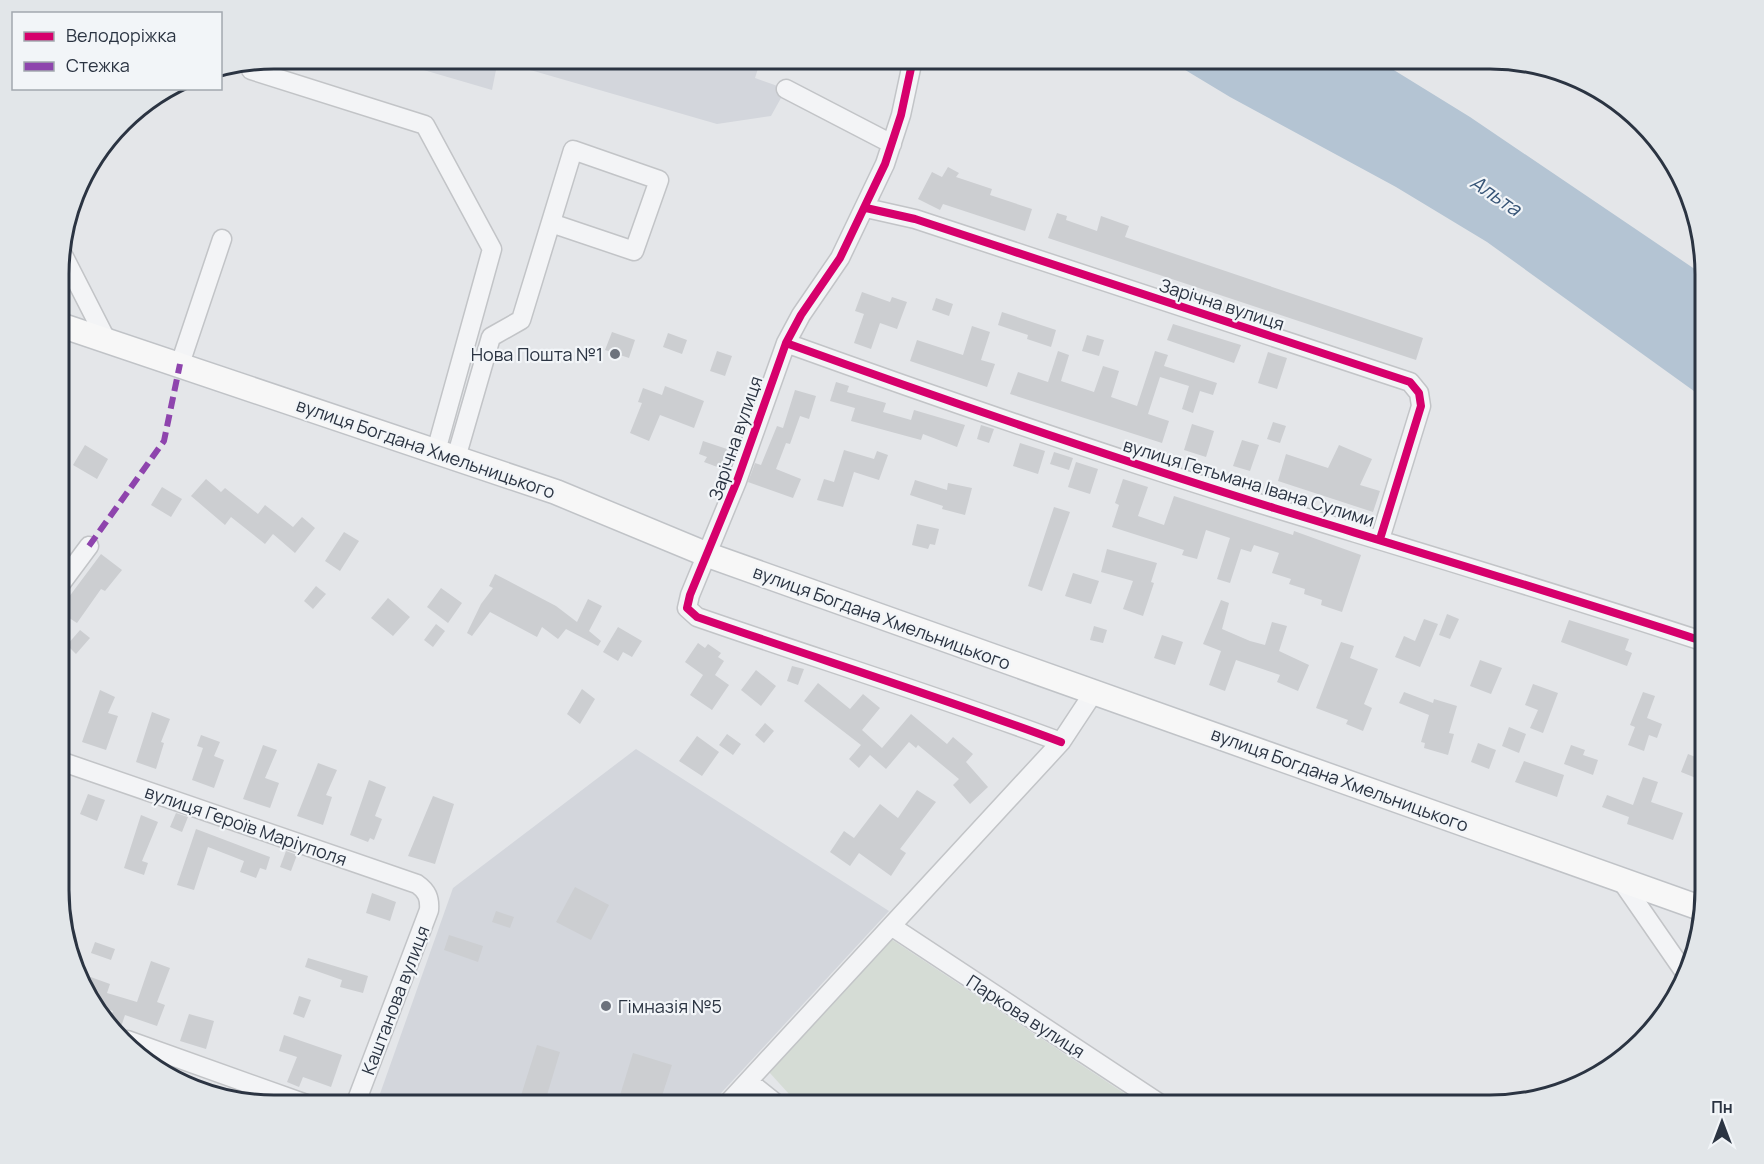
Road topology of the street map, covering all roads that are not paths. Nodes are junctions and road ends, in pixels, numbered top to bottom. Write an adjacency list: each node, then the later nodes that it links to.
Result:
1 (910, 69): 4 (street, Зарічна вулиця)
2 (252, 70): 13 (street)
3 (786, 89): 4 (street)
4 (892, 144): 5 (street, Зарічна вулиця)
5 (866, 208): 11 (street, Зарічна вулиця); 14 (street, Зарічна вулиця)
6 (551, 223): 6 (street); 13 (street)
7 (222, 239): 12 (street)
8 (69, 268): 10 (street)
9 (69, 328): 10 (main road, вулиця Богдана Хмельницького)
10 (106, 339): 12 (main road, вулиця Богдана Хмельницького)
11 (786, 343): 14 (street, вулиця Гетьмана Івана Сулими); 16 (street, Зарічна вулиця)
12 (180, 364): 13 (main road, вулиця Богдана Хмельницького)
13 (446, 455): 16 (main road, вулиця Богдана Хмельницького)
14 (1380, 538): 18 (street, вулиця Гетьмана Івана Сулими)
15 (89, 546): 17 (street)
16 (708, 555): 19 (main road, вулиця Богдана Хмельницького); 20 (street, Зарічна вулиця)
17 (69, 573)
18 (1695, 639)
19 (1094, 692): 20 (street); 22 (main road, вулиця Богдана Хмельницького)
20 (1061, 742): 25 (street)
21 (69, 764): 23 (street, вулиця Героїв Маріуполя)
22 (1620, 879): 24 (main road, вулиця Богдана Хмельницького); 26 (street)
23 (428, 895): 30 (street, Каштанова вулиця)
24 (1695, 906)
25 (891, 926): 28 (street); 34 (street, Паркова вулиця)
26 (1680, 966)
27 (140, 1045): 29 (street)
28 (748, 1081): 31 (street); 32 (street); 33 (street)
29 (279, 1095)
30 (359, 1095)
31 (735, 1095)
32 (756, 1095)
33 (765, 1095)
34 (1147, 1095)

